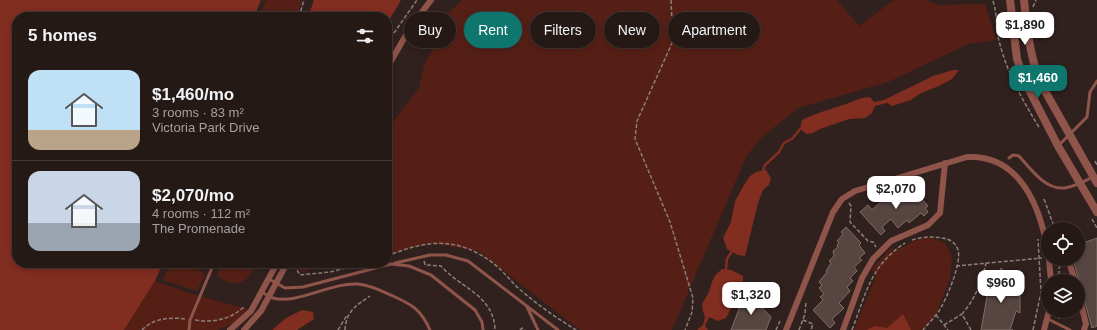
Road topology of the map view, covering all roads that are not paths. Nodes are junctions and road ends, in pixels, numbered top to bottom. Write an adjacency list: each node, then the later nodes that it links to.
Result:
1 (431, 0): 4 (street)
2 (1010, 0): 7 (street)
3 (1024, 0): 6 (street)
4 (392, 59)
5 (1097, 81): 6 (lane)
6 (1070, 135): 7 (lane); 10 (street)
7 (1058, 146): 11 (street)
8 (1009, 158): 11 (lane)
9 (946, 163): 13 (street); 34 (street); 35 (street)
10 (1095, 180): 11 (lane)
11 (1079, 183): 12 (street)
12 (1097, 212)
13 (1041, 225)
14 (392, 264): 24 (lane)
15 (392, 264): 31 (lane)
16 (212, 268): 27 (lane)
17 (274, 268): 20 (street)
18 (284, 268): 21 (street)
19 (376, 268): 21 (lane)
20 (268, 279): 21 (lane); 22 (street)
21 (276, 284): 23 (street)
22 (262, 292): 23 (lane); 28 (street)
23 (270, 296): 29 (street); 30 (lane)
24 (527, 306): 32 (lane); 33 (lane)
25 (1085, 318): 38 (street)
26 (1048, 320): 36 (street); 37 (lane)
27 (189, 330)
28 (230, 330)
29 (244, 330)
30 (430, 330)
31 (483, 330)
32 (538, 330)
33 (558, 330)
34 (786, 330)
35 (843, 330)
36 (1044, 330)
37 (1070, 330)
38 (1084, 330)

